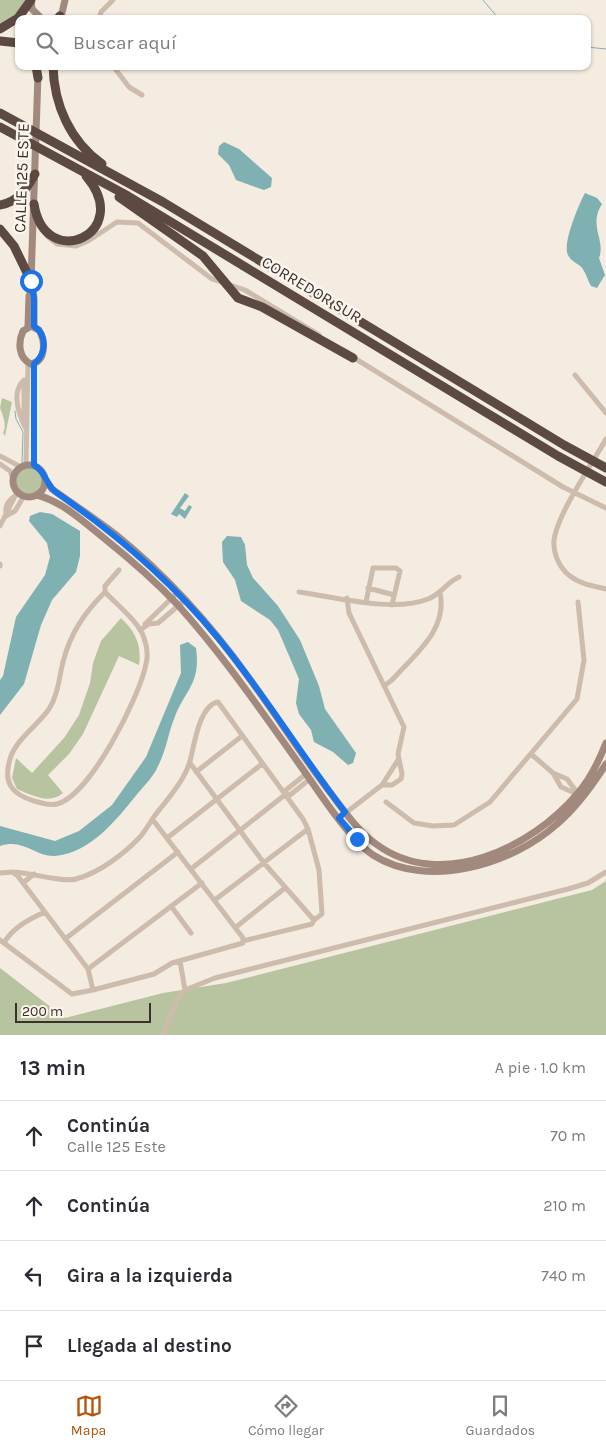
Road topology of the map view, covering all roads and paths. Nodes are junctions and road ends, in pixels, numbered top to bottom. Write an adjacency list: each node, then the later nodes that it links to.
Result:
1 (31, 0): 4 (highway); 5 (street)
2 (66, 0): 6 (street)
3 (113, 0): 7 (street)
4 (20, 15)
5 (36, 15)
6 (60, 15)
7 (100, 15)
8 (15, 20): 9 (highway)
9 (0, 30)
10 (0, 41): 11 (highway)
11 (15, 43)
12 (37, 70): 15 (highway)
13 (54, 70): 24 (highway)
14 (116, 70): 16 (street)
15 (38, 78): 22 (street, CALLE 125 ESTE)
16 (142, 96)
17 (0, 113): 24 (highway, CORREDOR SUR)
18 (0, 127): 20 (highway, CORREDOR SUR)
19 (0, 134): 20 (highway)
20 (19, 137): 21 (highway, CORREDOR SUR)
21 (81, 170): 23 (highway, CORREDOR SUR); 28 (highway)
22 (35, 174): 25 (street, CALLE 125 ESTE); 26 (highway)
23 (93, 177): 31 (highway); 45 (highway, CORREDOR SUR)
24 (128, 183): 42 (highway, CORREDOR SUR)
25 (34, 204): 28 (highway); 29 (street, CALLE 125 ESTE)
26 (0, 205)
27 (0, 229): 29 (highway)
28 (43, 229): 31 (street)
29 (31, 281): 30 (street, CALLE 125 ESTE)
30 (31, 326): 32 (street); 32 (street)
31 (353, 358): 48 (street)
32 (31, 363): 34 (street); 37 (street)
33 (575, 375): 35 (street)
34 (28, 376): 36 (street); 36 (street)
35 (606, 412)
36 (23, 414): 37 (street); 41 (street)
37 (35, 414): 41 (street)
38 (606, 439): 54 (street)
39 (0, 456): 41 (street)
40 (0, 464): 43 (street)
41 (27, 466): 43 (street); 44 (street)
42 (606, 468)
43 (13, 478): 46 (street)
44 (45, 479): 47 (street); 56 (street)
45 (606, 482)
46 (19, 495): 47 (street); 49 (street); 49 (street)
47 (37, 495): 61 (street)
48 (606, 508)
49 (6, 516): 50 (street)
50 (0, 526)
51 (119, 570): 55 (street)
52 (459, 577): 58 (street)
53 (368, 588): 59 (street); 59 (street); 63 (street)
54 (606, 589)
55 (105, 592): 67 (street); 67 (street)
56 (178, 592): 61 (street); 62 (street)
57 (300, 592): 60 (street)
58 (440, 593): 66 (street); 68 (street)
59 (394, 595): 66 (street)
60 (347, 598): 63 (street); 68 (street)
61 (171, 599): 65 (street); 67 (street)
62 (184, 600): 65 (street); 84 (street)
63 (366, 602): 66 (street)
64 (578, 602): 71 (street)
65 (178, 606): 67 (street); 78 (street)
66 (392, 606)
67 (140, 630)
68 (384, 686): 72 (street)
69 (242, 736): 73 (street); 74 (street); 76 (street)
70 (606, 743): 81 (street)
71 (531, 754): 77 (street); 83 (street)
72 (398, 760): 79 (street); 79 (street)
73 (190, 763): 76 (street); 86 (street)
74 (262, 764): 80 (street); 82 (street)
75 (606, 764): 81 (street)
76 (196, 772): 82 (street)
77 (553, 773): 81 (street); 81 (street)
78 (308, 776): 80 (street); 85 (street)
79 (382, 785): 84 (street)
80 (286, 794): 87 (street); 88 (street)
81 (580, 796): 84 (street); 85 (street)
82 (216, 799): 88 (street); 89 (street)
83 (386, 802)
84 (345, 812): 85 (street)
85 (339, 818)
86 (153, 820): 89 (street); 96 (street)
87 (308, 829): 91 (street); 103 (street)
88 (240, 830): 91 (street); 92 (street)
89 (167, 838): 90 (street)
90 (178, 852): 92 (street); 106 (street)
91 (264, 863): 99 (street); 100 (street)
92 (191, 869): 97 (street)
93 (12, 872): 95 (street); 96 (street); 98 (street)
94 (606, 872): 112 (street)
95 (0, 873)
96 (34, 874): 98 (street)
97 (202, 882): 100 (street); 101 (street)
98 (23, 884): 102 (street)
99 (285, 888): 103 (street); 104 (street)
100 (216, 899): 104 (street)
101 (171, 906): 105 (street); 110 (street)
102 (45, 912): 106 (street); 108 (street)
103 (314, 920): 107 (street)
104 (236, 927): 107 (street)
105 (191, 933)
106 (65, 939): 110 (street)
107 (243, 941): 109 (street)
108 (2, 942): 111 (street)
109 (180, 961): 111 (street); 112 (street)
110 (88, 969): 111 (street)
111 (93, 990)
112 (185, 990): 113 (street)
113 (163, 1035)

